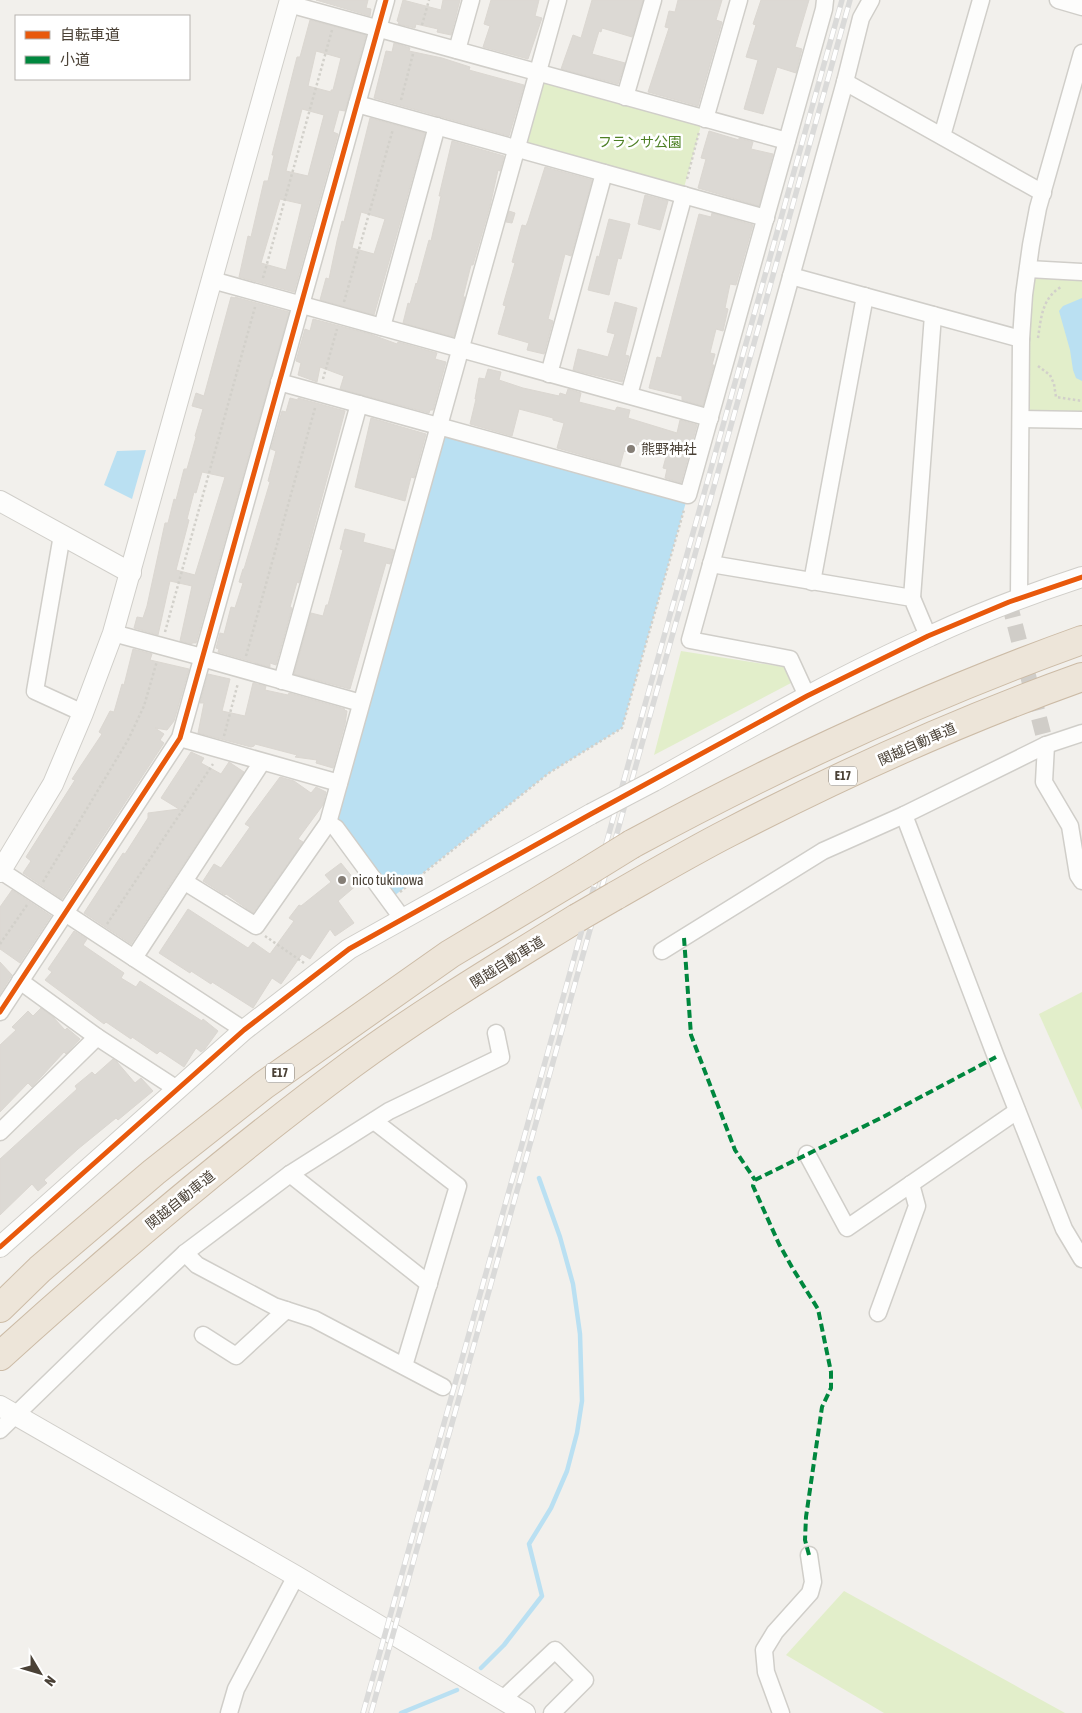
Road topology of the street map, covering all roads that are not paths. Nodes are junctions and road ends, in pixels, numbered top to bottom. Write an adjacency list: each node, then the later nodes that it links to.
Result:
1 (386, 0): 12 (street)
2 (471, 0): 13 (street)
3 (558, 0): 15 (street)
4 (653, 0): 17 (street)
5 (739, 0): 19 (street)
6 (825, 0): 22 (street)
7 (871, 0): 16 (street)
8 (981, 0): 21 (street)
9 (1058, 0): 11 (street)
10 (289, 2): 12 (street); 31 (street)
11 (1082, 7)
12 (378, 29): 13 (street); 18 (street)
13 (457, 50): 15 (street)
14 (1082, 52): 25 (street)
15 (537, 72): 17 (street); 23 (street)
16 (845, 82): 21 (street); 30 (street)
17 (625, 96): 19 (street)
18 (357, 104): 20 (street); 33 (street)
19 (704, 118): 22 (street)
20 (437, 126): 23 (street); 35 (street)
21 (942, 136): 25 (street)
22 (787, 141): 27 (street)
23 (516, 148): 24 (street); 37 (street)
24 (604, 173): 26 (street); 38 (street)
25 (1043, 193): 28 (street)
26 (683, 195): 27 (street); 40 (street)
27 (766, 218): 42 (street)
28 (1028, 269): 29 (street); 36 (street)
29 (1082, 272)
30 (792, 276): 32 (street); 48 (street)
31 (212, 280): 33 (street); 49 (street)
32 (865, 296): 34 (street); 51 (street)
33 (301, 304): 35 (street); 39 (street)
34 (933, 315): 36 (street); 52 (street)
35 (382, 327): 37 (street)
36 (1021, 340): 43 (street)
37 (460, 349): 38 (street); 45 (street)
38 (549, 374): 40 (street)
39 (279, 382): 41 (street); 57 (street)
40 (628, 396): 42 (street)
41 (359, 404): 45 (street); 59 (street)
42 (710, 418): 45 (street)
43 (1021, 419): 44 (street); 53 (street)
44 (1082, 420)
45 (439, 426): 61 (street)
46 (0, 501): 47 (street)
47 (62, 535): 49 (street); 62 (street)
48 (711, 564): 51 (street); 60 (street)
49 (131, 573): 54 (street)
50 (1082, 577): 53 (street)
51 (812, 582): 52 (street)
52 (912, 598): 55 (street)
53 (1019, 598): 55 (street)
54 (113, 633): 57 (street); 62 (street)
55 (928, 636): 60 (street)
56 (1082, 640): 93 (highway, E17, bridge)
57 (202, 658): 59 (street); 64 (street)
58 (1082, 677): 97 (highway, 関越自動車道 / E17, bridge)
59 (282, 681): 61 (street)
60 (807, 696): 74 (street, bridge)
61 (361, 703): 67 (street)
62 (83, 713): 70 (street)
63 (1082, 732): 65 (street)
64 (180, 738): 66 (street); 73 (street)
65 (1046, 745): 68 (street); 71 (street)
66 (262, 762): 67 (street); 72 (street)
67 (339, 783): 69 (street)
68 (904, 815): 75 (street); 83 (street)
69 (328, 823): 72 (street); 74 (street)
70 (0, 871): 73 (street)
71 (1082, 881)
72 (184, 882): 76 (street)
73 (65, 913): 76 (street); 77 (street)
74 (402, 918): 79 (street)
75 (662, 951)
76 (134, 958): 79 (street)
77 (20, 982): 78 (street); 81 (street)
78 (0, 1012)
79 (244, 1030): 82 (street)
80 (496, 1033): 84 (street)
81 (97, 1037): 82 (street); 85 (street)
82 (177, 1089): 89 (street)
83 (1017, 1111): 88 (street); 91 (street)
84 (374, 1121): 87 (street); 92 (street)
85 (0, 1132)
86 (807, 1154): 88 (street)
87 (290, 1174): 90 (street); 92 (street)
88 (911, 1184): 95 (street)
89 (0, 1247)
90 (185, 1253): 94 (street); 100 (street)
91 (1082, 1259)
92 (429, 1284): 98 (street)
93 (0, 1308)
94 (286, 1310): 96 (street); 98 (street)
95 (878, 1312)
96 (203, 1335)
97 (0, 1356)
98 (404, 1366): 99 (street)
99 (443, 1387)
100 (8, 1411): 101 (street); 103 (street)
101 (0, 1430)
102 (809, 1554): 108 (street)
103 (296, 1576): 104 (street); 105 (street)
104 (503, 1699): 106 (street); 107 (street)
105 (229, 1713)
106 (525, 1713)
107 (552, 1713)
108 (781, 1713)

